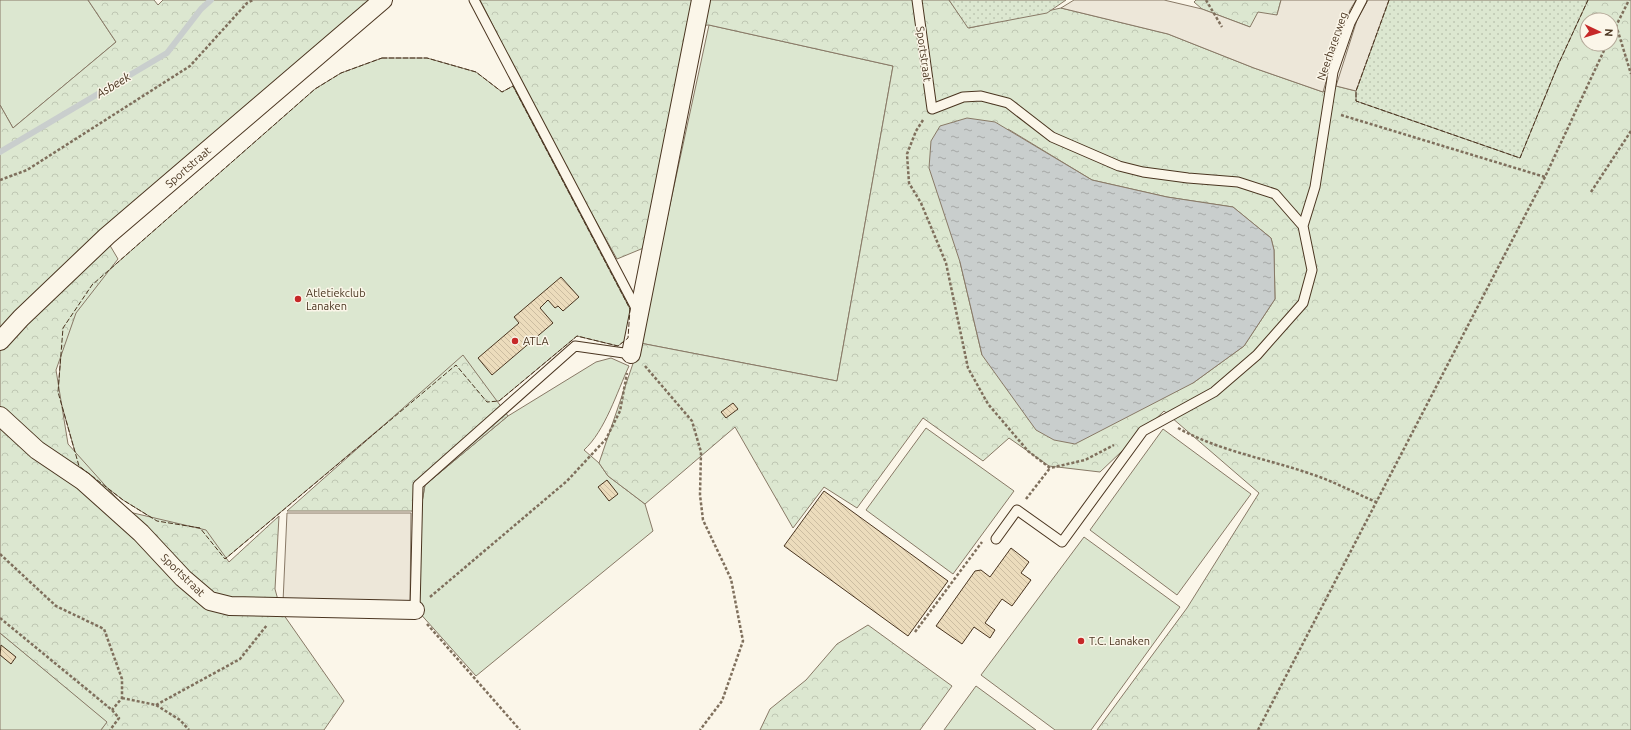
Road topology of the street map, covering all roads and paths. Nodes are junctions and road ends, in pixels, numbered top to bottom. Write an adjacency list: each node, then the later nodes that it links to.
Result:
1 (253, 0): 18 (path)
2 (383, 0): 22 (street, Sportstraat)
3 (474, 0): 21 (lane)
4 (701, 0): 21 (street)
5 (917, 0): 14 (lane, Sportstraat)
6 (1206, 0): 10 (path)
7 (1362, 0): 15 (lane, Neerharerweg)
8 (1629, 0): 9 (path)
9 (1619, 19)
10 (1222, 27)
11 (1619, 35): 13 (path)
12 (1603, 52): 17 (path)
13 (1631, 74)
14 (932, 109): 20 (lane); 27 (path)
15 (1327, 110): 17 (path); 20 (lane, Neerharerweg)
16 (1631, 131): 19 (path)
17 (1545, 176): 28 (path)
18 (0, 180)
19 (1591, 192)
20 (1303, 226): 25 (lane)
21 (638, 313): 23 (street)
22 (0, 341)
23 (631, 354): 33 (path); 33 (lane); 42 (path)
24 (0, 416): 32 (street, Sportstraat)
25 (1163, 418): 26 (lane); 28 (path)
26 (1143, 431): 27 (path); 29 (lane)
27 (1050, 468): 29 (path)
28 (1376, 502): 43 (path)
29 (1017, 510): 30 (lane)
30 (996, 539): 35 (path)
31 (0, 554): 36 (path)
32 (282, 606): 33 (street, Sportstraat); 37 (path)
33 (415, 610): 41 (path)
34 (0, 618): 38 (path)
35 (915, 632)
36 (122, 698): 37 (path); 38 (path)
37 (156, 705): 40 (path)
38 (112, 710): 39 (path)
39 (110, 730)
40 (189, 730)
41 (520, 730)
42 (700, 730)
43 (1258, 730)

